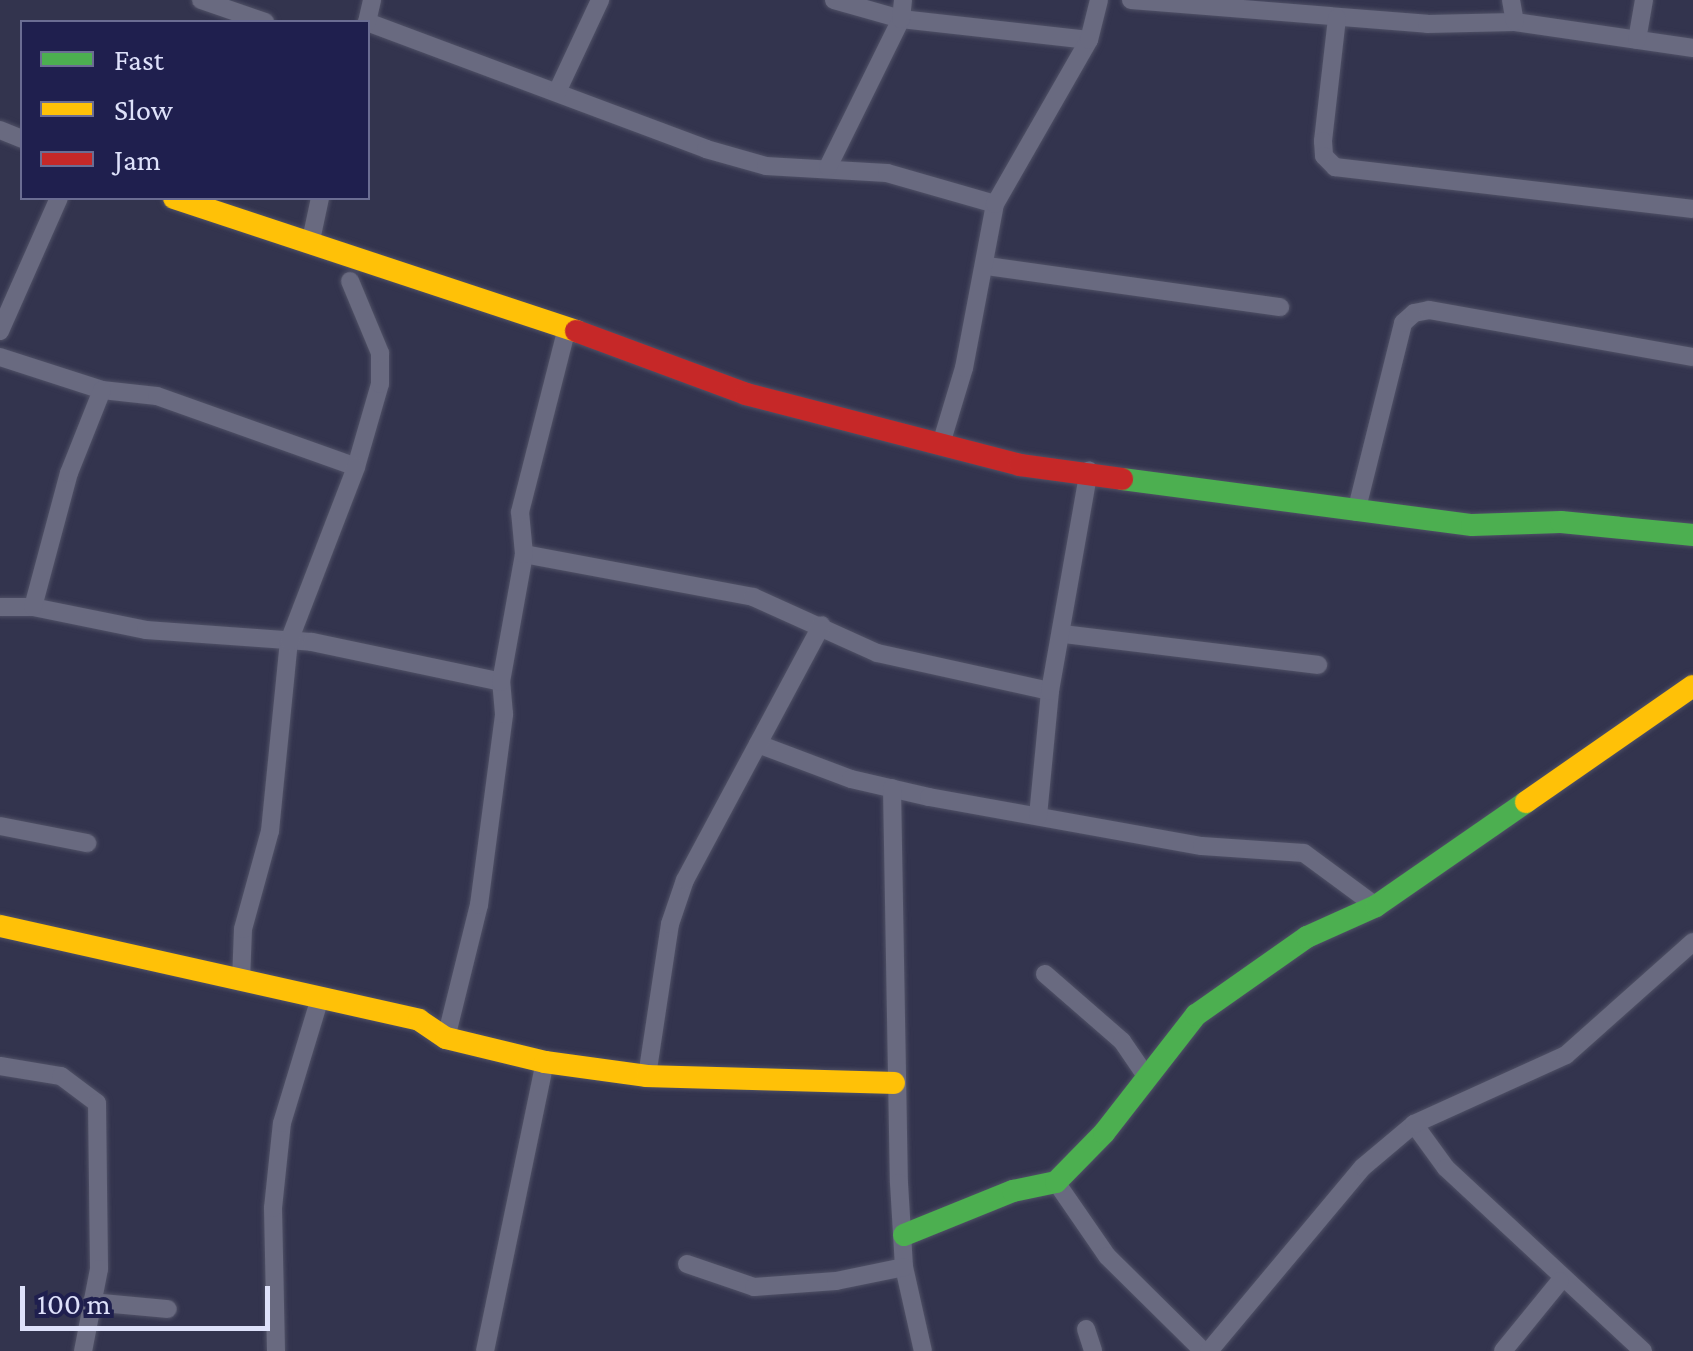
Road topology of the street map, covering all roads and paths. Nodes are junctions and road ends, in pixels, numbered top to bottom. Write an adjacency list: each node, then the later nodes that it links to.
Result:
1 (201, 0): 10 (street)
2 (600, 0): 16 (street)
3 (834, 0): 8 (street)
4 (1099, 0): 13 (street)
5 (1131, 0): 9 (street)
6 (1511, 0): 11 (street)
7 (1644, 0): 14 (street)
8 (902, 9): 13 (street); 17 (street)
9 (1337, 18): 11 (street); 22 (street)
10 (259, 20)
11 (1515, 22): 14 (street)
12 (370, 23): 16 (street)
13 (1090, 40): 21 (street)
14 (1636, 40): 15 (street)
15 (1693, 48)
16 (558, 92): 17 (street)
17 (828, 167): 21 (street)
18 (58, 200): 28 (street)
19 (179, 200): 23 (street)
20 (320, 200): 23 (street)
21 (995, 204): 24 (street)
22 (1693, 209)
23 (312, 240): 27 (street)
24 (987, 266): 26 (street); 32 (street)
25 (350, 281): 33 (street)
26 (1280, 307)
27 (567, 328): 32 (street); 37 (street)
28 (0, 331)
29 (0, 356): 31 (street)
30 (1693, 357): 35 (street)
31 (102, 390): 33 (street); 39 (street)
32 (941, 444): 34 (street)
33 (356, 467): 42 (street)
34 (1089, 470): 35 (street); 41 (street)
35 (1356, 512): 36 (street)
36 (1693, 535)
37 (524, 554): 40 (street); 44 (street)
38 (0, 607): 39 (street)
39 (33, 607): 42 (street)
40 (822, 626): 46 (street); 47 (street)
41 (1064, 634): 43 (street); 46 (street)
42 (289, 641): 44 (street); 56 (street)
43 (1318, 666)
44 (501, 682): 58 (street)
45 (1693, 686): 52 (street)
46 (1050, 692): 49 (street)
47 (758, 744): 48 (street); 61 (street)
48 (892, 788): 49 (street); 63 (street)
49 (1038, 816): 52 (street)
50 (0, 826): 51 (street)
51 (87, 843)
52 (1376, 906): 62 (street)
53 (0, 926): 56 (street)
54 (1693, 942): 64 (street)
55 (1044, 974): 62 (street)
56 (240, 980): 57 (street)
57 (319, 1001): 58 (street); 74 (street)
58 (446, 1038): 59 (street)
59 (545, 1062): 61 (street); 75 (street)
60 (0, 1066): 70 (street)
61 (646, 1076): 63 (street)
62 (1146, 1076): 65 (street)
63 (894, 1083): 66 (street)
64 (1414, 1124): 69 (street); 78 (street)
65 (1056, 1182): 66 (street); 78 (street)
66 (904, 1236): 68 (street)
67 (687, 1264): 68 (street)
68 (904, 1267): 76 (street)
69 (1560, 1280): 79 (street); 80 (street)
70 (92, 1302): 71 (street); 73 (street)
71 (168, 1309)
72 (1086, 1330): 77 (street)
73 (83, 1351)
74 (276, 1351)
75 (485, 1351)
76 (923, 1351)
77 (1094, 1351)
78 (1206, 1351)
79 (1503, 1351)
80 (1643, 1351)

